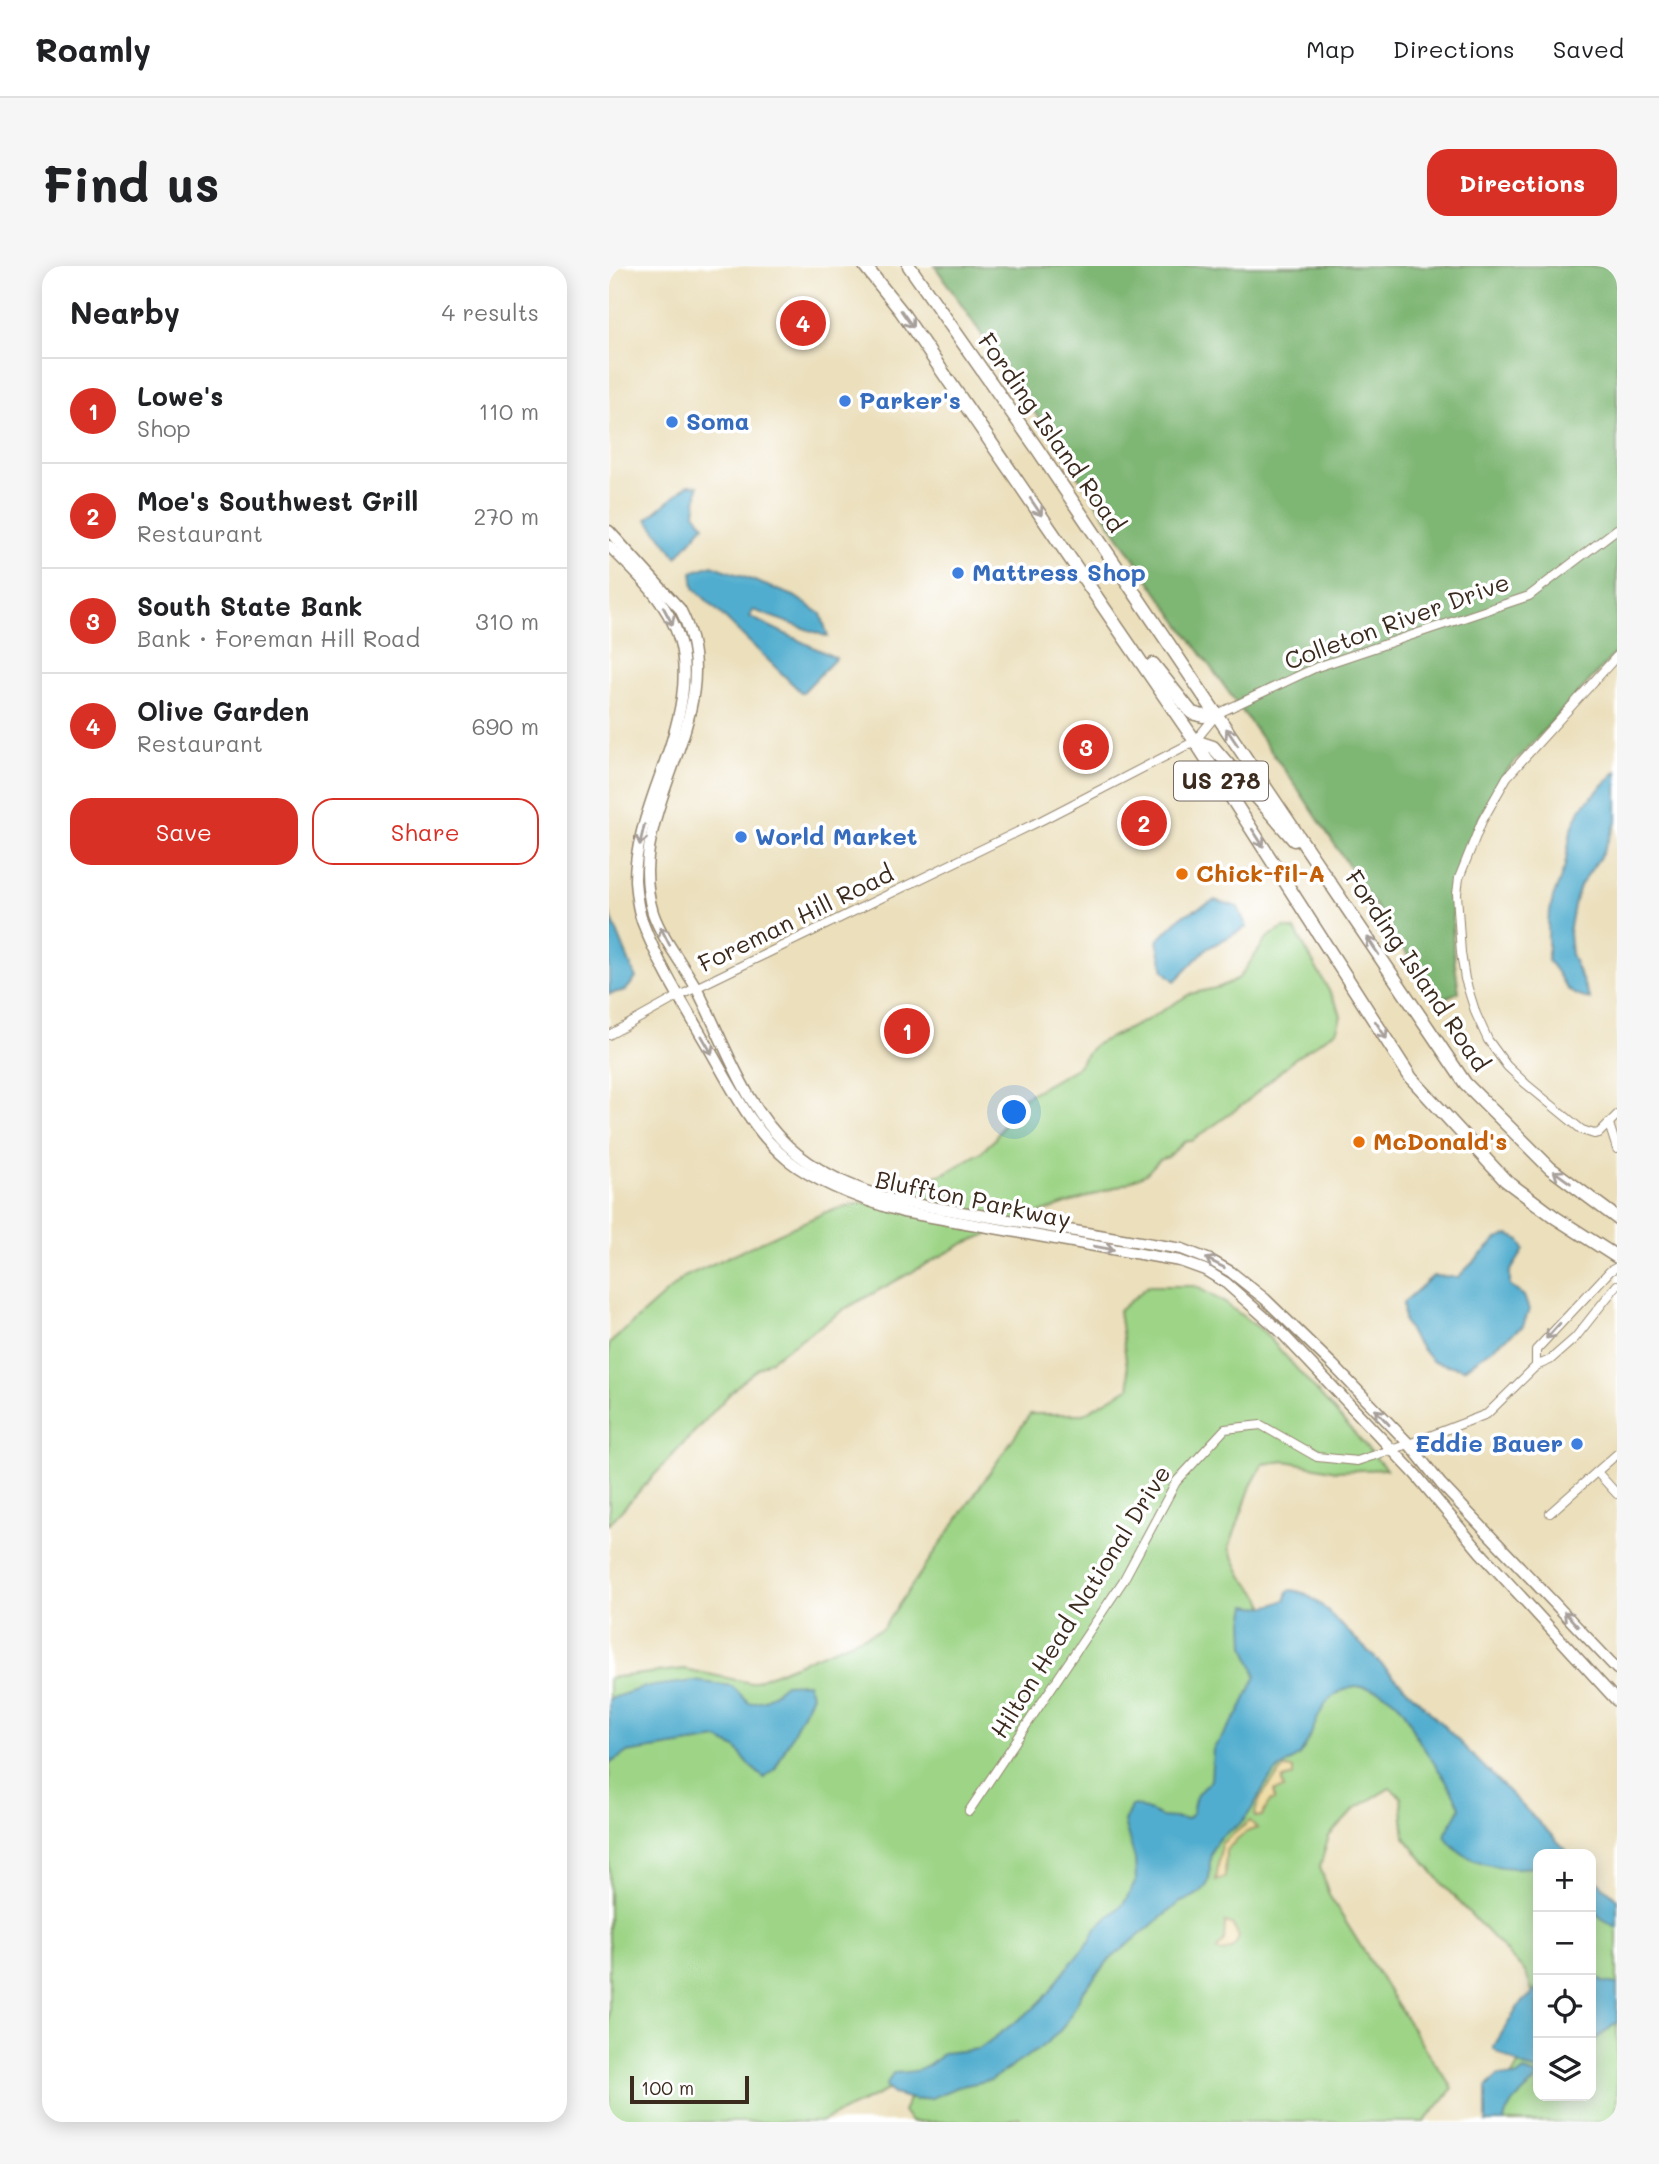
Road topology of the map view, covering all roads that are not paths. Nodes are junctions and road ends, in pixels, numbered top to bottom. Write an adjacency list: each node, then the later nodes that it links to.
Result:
1 (865, 266): 6 (highway, US 278, one-way to 6)
2 (909, 266): 8 (highway, Fording Island Road / US 278)
3 (1617, 529): 8 (street, Colleton River Drive)
4 (609, 531): 11 (main road, Bluffton Parkway, one-way to 4)
5 (609, 546): 12 (main road, Bluffton Parkway, one-way to 12)
6 (1093, 591): 8 (highway); 9 (highway, US 278)
7 (1617, 656): 15 (street)
8 (1217, 714): 9 (street, Foreman Hill Road); 10 (highway, Fording Island Road / US 278, one-way to 8)
9 (1195, 741): 10 (highway); 11 (street, Foreman Hill Road); 19 (highway, US 278, one-way to 19)
10 (1331, 882): 17 (highway, Fording Island Road / US 278, one-way to 10)
11 (696, 988): 12 (street, Foreman Hill Road); 25 (main road, Bluffton Parkway, one-way to 11)
12 (679, 996): 13 (street, Foreman Hill Road); 26 (main road, Bluffton Parkway, one-way to 26)
13 (609, 1035)
14 (1617, 1115): 15 (street)
15 (1609, 1124): 16 (street)
16 (1617, 1149)
17 (1612, 1214): 18 (highway, Fording Island Road)
18 (1617, 1223)
19 (1617, 1257)
20 (1617, 1267): 22 (street, Hilton Head National Drive)
21 (1617, 1285): 23 (street, Hilton Head National Drive)
22 (1583, 1299): 23 (street); 24 (street, Hilton Head National Drive, one-way to 24)
23 (1596, 1312): 24 (street, Hilton Head National Drive)
24 (1536, 1366): 25 (street, Hilton Head National Drive)
25 (1409, 1444): 26 (street, Hilton Head National Drive); 31 (main road, Bluffton Parkway, one-way to 25)
26 (1393, 1450): 32 (main road, Bluffton Parkway); 33 (street, Hilton Head National Drive)
27 (1617, 1454): 28 (street)
28 (1597, 1472): 29 (street); 30 (street)
29 (1617, 1494)
30 (1550, 1513)
31 (1617, 1668)
32 (1617, 1701)
33 (969, 1811)

